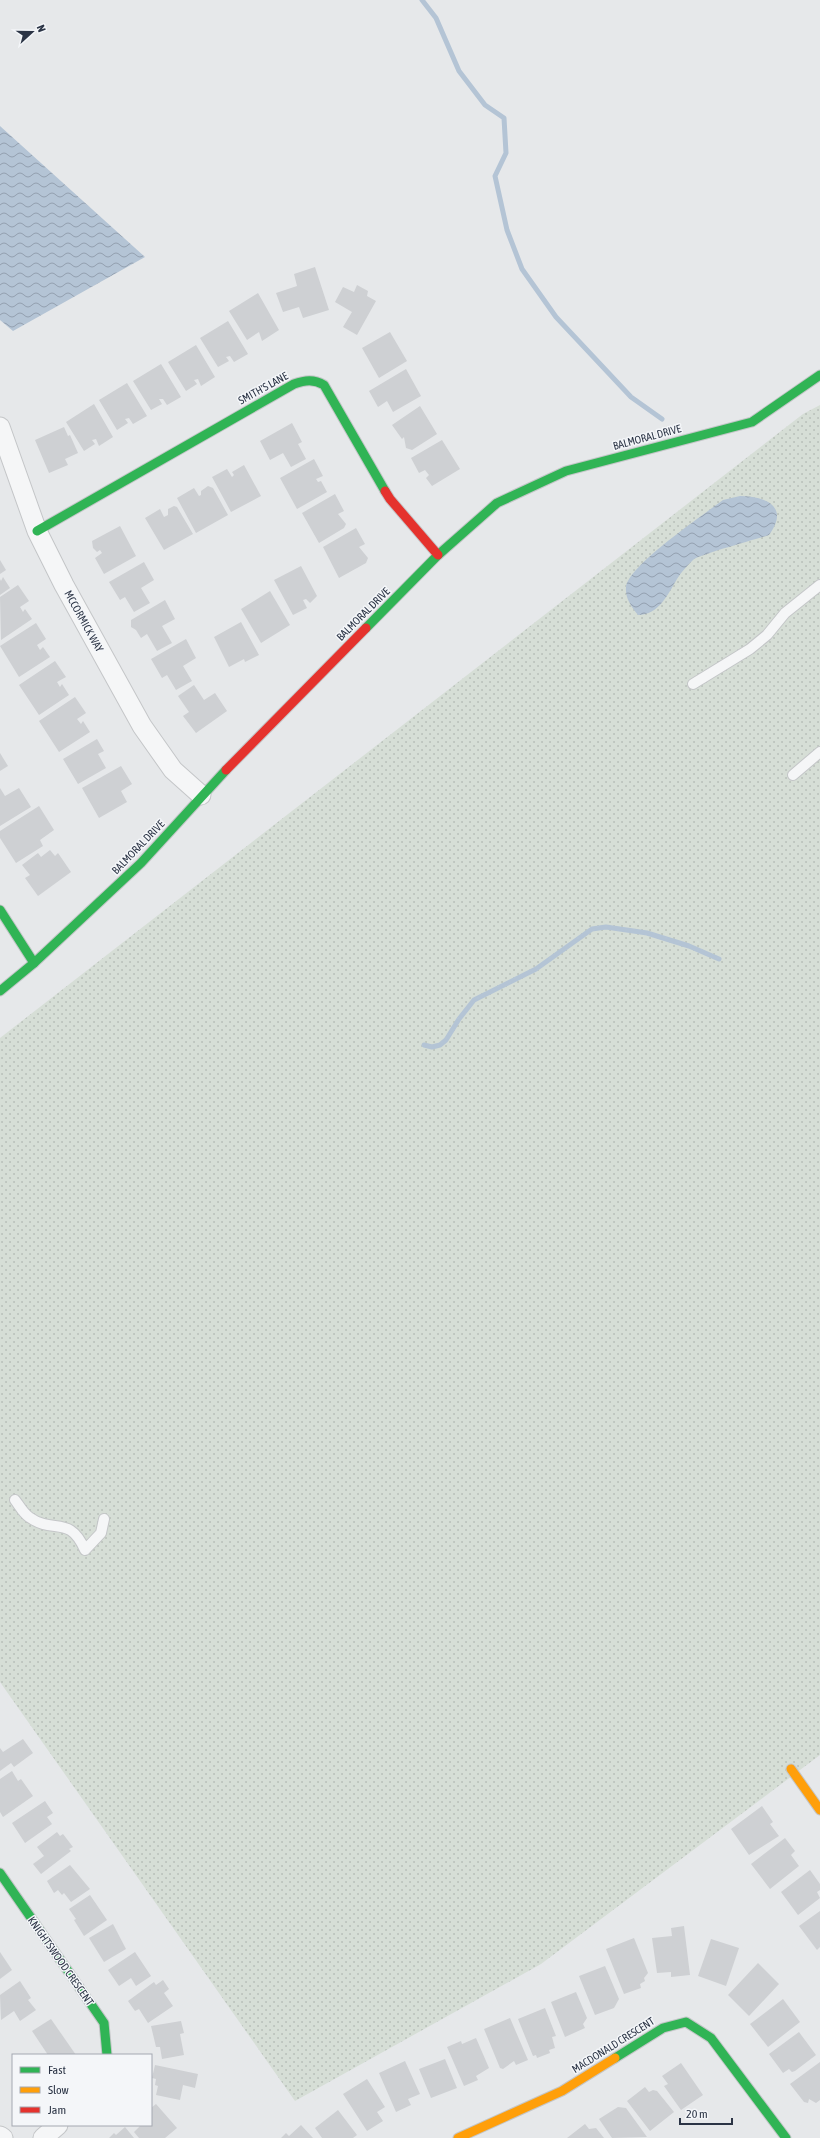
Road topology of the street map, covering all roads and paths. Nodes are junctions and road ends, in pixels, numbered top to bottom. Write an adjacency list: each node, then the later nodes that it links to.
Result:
1 (820, 375): 4 (street, BALMORAL DRIVE)
2 (0, 427): 3 (street, MCCORMICK WAY)
3 (37, 531): 4 (street, SMITH'S LANE); 9 (street, MCCORMICK WAY)
4 (438, 555): 9 (street, BALMORAL DRIVE)
5 (820, 585): 6 (lane)
6 (693, 684)
7 (820, 752): 8 (lane)
8 (793, 775)
9 (201, 795): 11 (street, BALMORAL DRIVE)
10 (0, 910): 11 (street)
11 (34, 963): 12 (street, BALMORAL DRIVE)
12 (0, 991)
13 (15, 1500): 14 (lane)
14 (104, 1519)
15 (791, 1769): 16 (street)
16 (820, 1810)
17 (0, 1873): 18 (street, KNIGHTSWOOD CRESCENT)
18 (107, 2054)
19 (57, 2126): 22 (street)
20 (0, 2136): 21 (street)
21 (3, 2138)
22 (43, 2138)
23 (458, 2138): 24 (street, MACDONALD CRESCENT)
24 (786, 2138)

